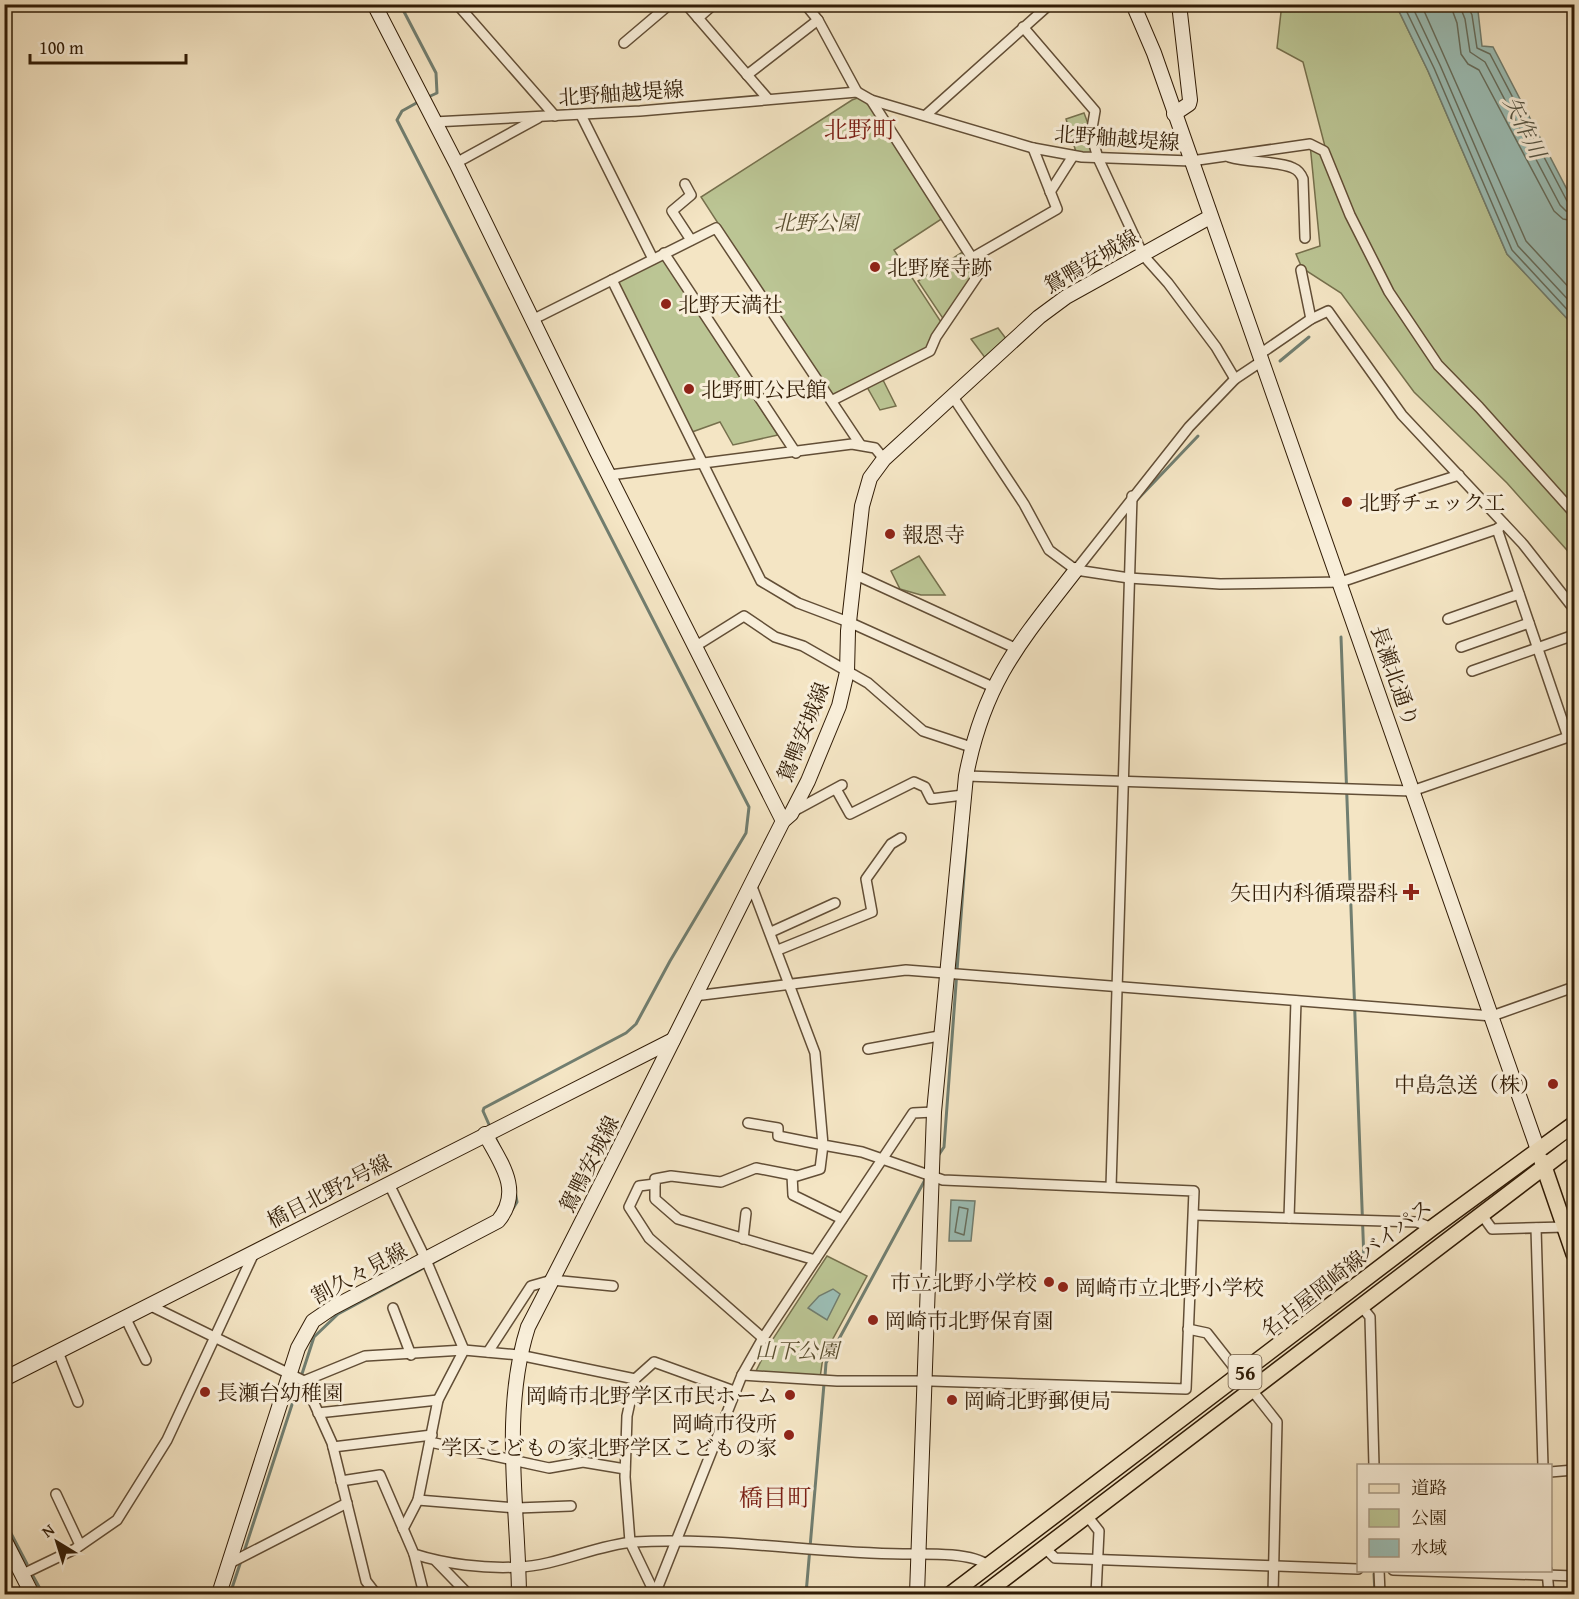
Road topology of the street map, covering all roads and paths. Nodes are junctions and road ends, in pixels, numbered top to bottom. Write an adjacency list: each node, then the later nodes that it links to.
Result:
1 (374, 4): 23 (street)
2 (457, 4): 21 (street)
3 (670, 4): 13 (street)
4 (686, 4): 10 (street)
5 (714, 4): 10 (street)
6 (805, 4): 11 (street)
7 (1050, 4): 12 (street)
8 (1133, 4): 18 (street)
9 (1179, 4): 18 (street)
10 (698, 18): 14 (street)
11 (819, 20): 14 (street); 15 (street)
12 (1023, 27): 20 (street); 27 (street)
13 (624, 43)
14 (747, 75): 16 (street)
15 (856, 92): 16 (street, 北野舳越堤線); 17 (street, 北野舳越堤線)
16 (768, 99): 19 (street, 北野舳越堤線)
17 (871, 100): 20 (street, 北野舳越堤線); 37 (street)
18 (1174, 114): 28 (street)
19 (581, 115): 21 (street, 北野舳越堤線); 38 (street)
20 (926, 115): 24 (street, 北野舳越堤線)
21 (555, 116): 22 (street, 北野舳越堤線)
22 (541, 117): 23 (street, 北野舳越堤線); 29 (street)
23 (434, 122): 29 (street)
24 (1033, 148): 25 (street, 北野舳越堤線); 31 (street)
25 (1073, 156): 27 (street, 北野舳越堤線); 31 (street)
26 (1227, 156): 28 (street, 北野舳越堤線); 33 (street); 55 (street, 北野舳越堤線)
27 (1098, 158): 28 (street, 北野舳越堤線); 36 (street)
28 (1191, 161): 32 (street)
29 (456, 164): 42 (street)
30 (685, 184): 34 (street)
31 (1050, 192): 37 (street)
32 (1210, 217): 36 (street, 鴛鴨安城線); 43 (street, 長瀬北通り)
33 (1305, 238)
34 (691, 240): 35 (street); 46 (street)
35 (664, 254): 38 (street); 48 (street)
36 (1143, 255): 44 (street); 45 (street, 鴛鴨安城線)
37 (972, 258): 46 (street)
38 (653, 259): 40 (street)
39 (1301, 270): 41 (street)
40 (612, 280): 42 (street); 50 (street)
41 (1311, 319): 43 (street); 52 (street)
42 (532, 320): 51 (street)
43 (1261, 357): 44 (street); 60 (street, 長瀬北通り)
44 (1234, 379): 54 (street)
45 (953, 397): 49 (street, 鴛鴨安城線); 57 (street)
46 (833, 400): 47 (street)
47 (860, 444): 48 (street); 49 (street)
48 (796, 453): 50 (street)
49 (884, 459): 58 (street, 鴛鴨安城線)
50 (704, 465): 51 (street); 64 (street)
51 (610, 475): 67 (street)
52 (1459, 475): 53 (street); 56 (street)
53 (1399, 494)
54 (1132, 496): 57 (street); 59 (street)
55 (1575, 513)
56 (1500, 527): 60 (street); 61 (street); 62 (street)
57 (1076, 570): 59 (street); 69 (street)
58 (855, 575): 64 (street, 鴛鴨安城線); 69 (street)
59 (1129, 578): 60 (street); 77 (street)
60 (1341, 582): 78 (street, 長瀬北通り)
61 (1520, 594): 63 (street); 65 (street)
62 (1575, 609)
63 (1448, 619)
64 (851, 623): 72 (street, 鴛鴨安城線); 73 (street)
65 (1529, 623): 68 (street); 70 (street)
66 (1575, 635): 70 (street)
67 (696, 646): 72 (street); 80 (street)
68 (1461, 647)
69 (1015, 648): 73 (street)
70 (1538, 648): 71 (street); 74 (street)
71 (1472, 671)
72 (847, 672): 75 (street); 80 (street, 鴛鴨安城線)
73 (993, 687): 75 (street)
74 (1571, 736): 78 (street)
75 (971, 747): 76 (street)
76 (966, 776): 77 (street); 79 (street)
77 (1124, 779): 78 (street); 88 (street)
78 (1412, 791): 92 (street, 長瀬北通り)
79 (963, 795): 80 (street); 86 (street)
80 (787, 816): 82 (street, 鴛鴨安城線)
81 (901, 838): 85 (street)
82 (751, 884): 84 (street); 90 (street, 鴛鴨安城線)
83 (835, 903): 84 (street)
84 (771, 932): 85 (street)
85 (778, 950): 87 (street)
86 (947, 973): 87 (street); 88 (street); 93 (street)
87 (789, 986): 90 (street); 101 (street)
88 (1119, 987): 91 (street); 109 (street)
89 (1575, 987): 92 (street)
90 (693, 996): 94 (street, 鴛鴨安城線)
91 (1296, 1002): 92 (street); 113 (street)
92 (1492, 1016): 102 (street, 長瀬北通り)
93 (939, 1036): 95 (street); 96 (street)
94 (673, 1040): 99 (street, 橋目北野2号線); 123 (street, 鴛鴨安城線)
95 (868, 1049)
96 (934, 1112): 103 (street); 106 (street)
97 (748, 1123): 101 (street)
98 (1575, 1124): 102 (main road, 名古屋岡崎線バイパス)
99 (485, 1134): 107 (street, 橋目北野2号線); 121 (street, 割久々見線)
100 (1575, 1144): 104 (main road, 名古屋岡崎線バイパス)
101 (824, 1145): 103 (street); 105 (street)
102 (1538, 1149): 104 (main road); 116 (main road, 名古屋岡崎線バイパス / 56)
103 (882, 1161): 106 (street); 114 (street)
104 (1544, 1167): 112 (main road, 名古屋岡崎線バイパス / 56); 115 (main road)
105 (792, 1175): 108 (street); 114 (street)
106 (931, 1177): 109 (street); 144 (street)
107 (389, 1184): 119 (street, 橋目北野2号線); 121 (street)
108 (655, 1184): 118 (street); 131 (street)
109 (1112, 1187): 111 (street)
110 (746, 1213): 118 (street)
111 (1194, 1215): 113 (street); 129 (street)
112 (1482, 1215): 117 (street); 126 (main road, 名古屋岡崎線バイパス / 56)
113 (1289, 1218): 116 (street)
114 (842, 1219): 122 (street)
115 (1570, 1226): 117 (street); 120 (main road)
116 (1432, 1228): 140 (main road, 名古屋岡崎線バイパス / 56)
117 (1536, 1228): 154 (street)
118 (743, 1239): 122 (street)
119 (254, 1253): 125 (street, 橋目北野2号線); 130 (street)
120 (1575, 1254)
121 (426, 1260): 132 (street); 138 (street, 割久々見線)
122 (815, 1260): 131 (street)
123 (552, 1280): 124 (street); 134 (street); 136 (street, 鴛鴨安城線)
124 (613, 1286)
125 (149, 1305): 128 (street, 橋目北野2号線); 130 (street)
126 (1362, 1307): 145 (main road, 名古屋岡崎線バイパス / 56); 153 (street)
127 (393, 1308): 135 (street)
128 (125, 1317): 133 (street, 橋目北野2号線); 137 (street)
129 (1188, 1329): 140 (street); 144 (street)
130 (214, 1337): 138 (street); 169 (street)
131 (763, 1338): 139 (street)
132 (464, 1350): 134 (street); 135 (street); 147 (street)
133 (58, 1352): 142 (street, 橋目北野2号線); 148 (street)
134 (488, 1352): 136 (street)
135 (411, 1354): 143 (street)
136 (519, 1355): 141 (street); 152 (street, 鴛鴨安城線)
137 (146, 1360)
138 (290, 1371): 143 (street); 175 (street, 割久々見線)
139 (742, 1375): 144 (street); 146 (street)
140 (1241, 1375): 145 (street); 176 (main road, 名古屋岡崎線バイパス / 56)
141 (634, 1378): 146 (street); 155 (street)
142 (4, 1379)
143 (304, 1381): 149 (street)
144 (924, 1381): 172 (street)
145 (1252, 1390): 164 (main road, 名古屋岡崎線バイパス / 56); 177 (street)
146 (734, 1391): 167 (street)
147 (438, 1400): 149 (street); 150 (street)
148 (78, 1402)
149 (318, 1413): 151 (street)
150 (431, 1439): 151 (street); 152 (street); 160 (street)
151 (333, 1447): 158 (street)
152 (515, 1460): 155 (street); 163 (street, 鴛鴨安城線)
153 (1374, 1464)
154 (1544, 1464)
155 (625, 1469): 168 (street)
156 (1575, 1470): 157 (street)
157 (1552, 1472)
158 (341, 1480): 161 (street); 165 (street)
159 (56, 1494): 169 (street)
160 (418, 1500): 163 (street); 165 (street)
161 (347, 1503): 175 (street); 185 (street)
162 (570, 1506): 163 (street)
163 (517, 1508): 178 (street, 鴛鴨安城線)
164 (1088, 1517): 170 (main road, 名古屋岡崎線バイパス / 56); 173 (street)
165 (403, 1529): 171 (street)
166 (4, 1539): 183 (street)
167 (675, 1541): 168 (street); 172 (street); 192 (street)
168 (630, 1542): 178 (street); 192 (street)
169 (80, 1545): 183 (street)
170 (1046, 1549): 173 (street); 195 (main road, 名古屋岡崎線バイパス / 56)
171 (414, 1554): 174 (street); 189 (street)
172 (918, 1554): 176 (street); 193 (street)
173 (1098, 1560): 177 (street); 196 (street)
174 (436, 1561): 178 (street); 190 (street)
175 (230, 1563): 187 (street, 割久々見線)
176 (987, 1565): 194 (main road, 名古屋岡崎線バイパス / 56)
177 (1274, 1566): 179 (street); 197 (street)
178 (519, 1568): 191 (street, 鴛鴨安城線)
179 (1357, 1569)
180 (1379, 1572): 198 (street)
181 (1496, 1572): 182 (street)
182 (1548, 1573): 184 (street); 199 (street)
183 (23, 1574): 186 (street)
184 (1575, 1576)
185 (374, 1591): 188 (street)
186 (32, 1594)
187 (219, 1594)
188 (362, 1594)
189 (424, 1594)
190 (468, 1594)
191 (519, 1594)
192 (655, 1594)
193 (917, 1594)
194 (951, 1594)
195 (984, 1594)
196 (1096, 1594)
197 (1273, 1594)
198 (1380, 1594)
199 (1549, 1594)

